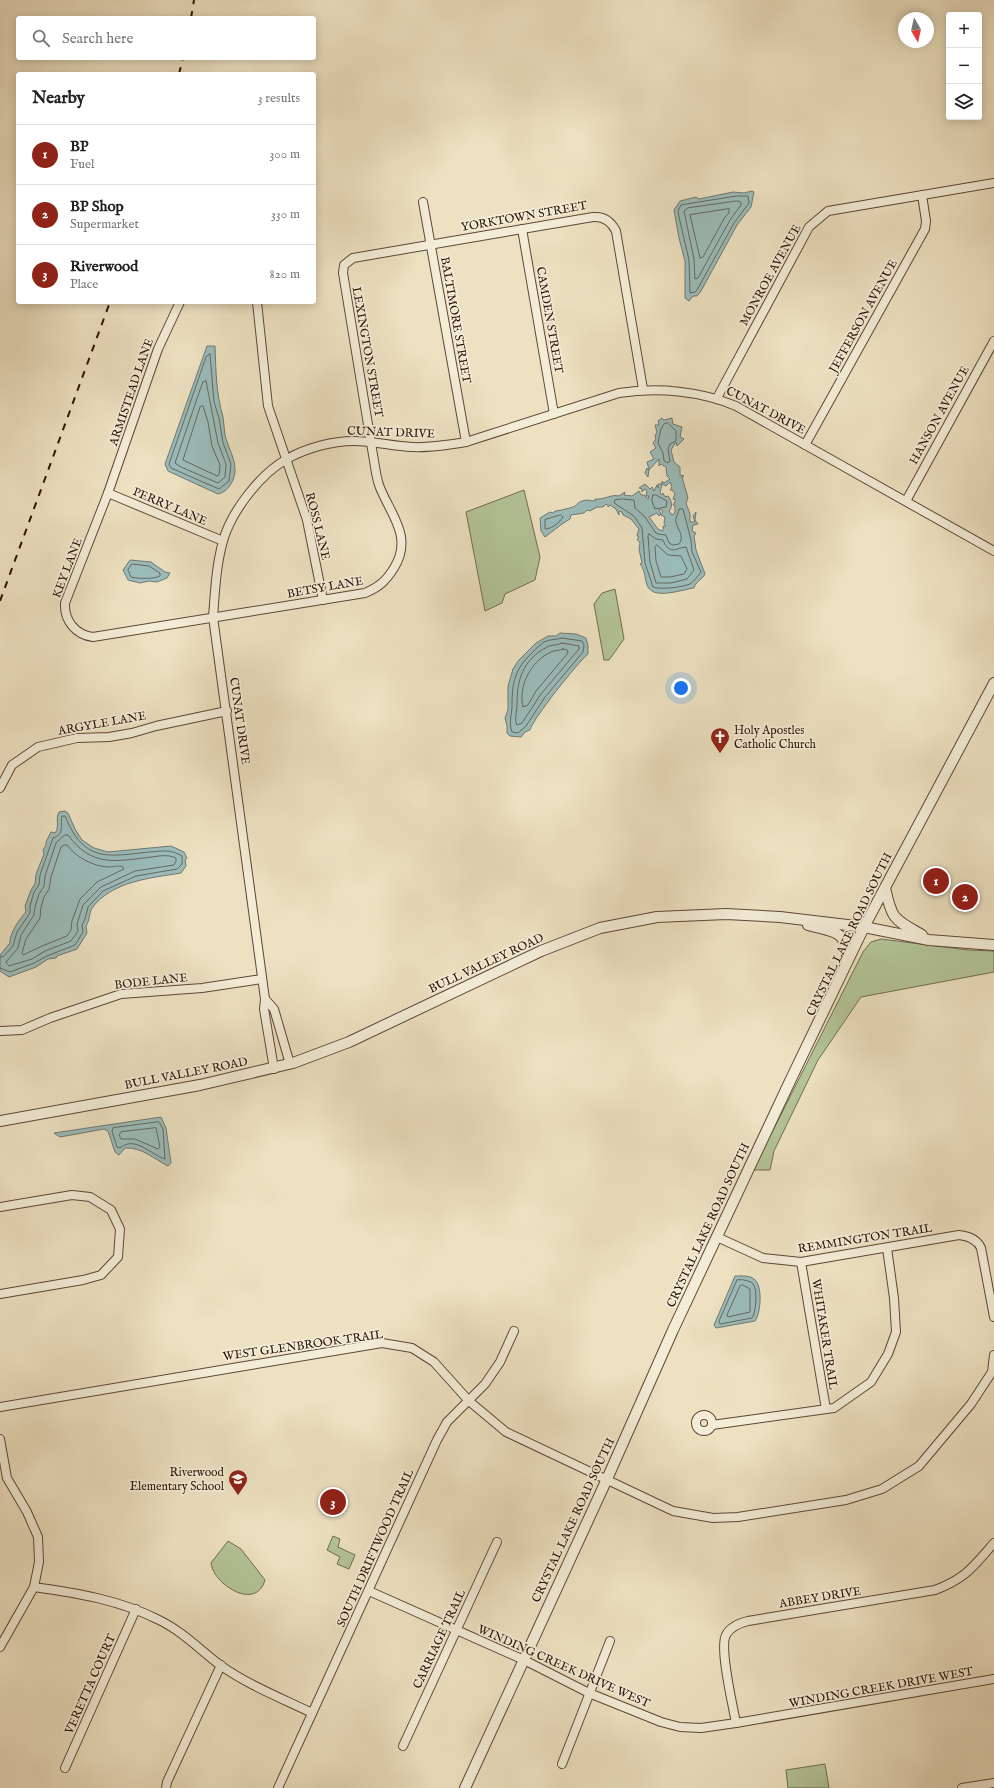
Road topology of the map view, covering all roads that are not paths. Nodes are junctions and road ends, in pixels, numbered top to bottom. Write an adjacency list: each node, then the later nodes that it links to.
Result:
1 (994, 183): 2 (street, MONROE AVENUE)
2 (922, 196): 11 (street, MONROE AVENUE); 15 (street, JEFFERSON AVENUE)
3 (423, 202): 5 (street, BALTIMORE STREET)
4 (522, 229): 5 (street, YORKTOWN STREET); 10 (street, YORKTOWN STREET); 12 (street, CAMDEN STREET)
5 (431, 244): 6 (street, YORKTOWN STREET); 13 (street, BALTIMORE STREET)
6 (344, 265): 14 (street, LEXINGTON STREET)
7 (179, 304): 17 (street, ARMISTEAD LANE)
8 (258, 304): 16 (street)
9 (994, 341): 18 (street, HANSON AVENUE)
10 (642, 389): 11 (street, CUNAT DRIVE); 12 (street, CUNAT DRIVE)
11 (717, 398): 15 (street, CUNAT DRIVE)
12 (554, 414): 13 (street, CUNAT DRIVE)
13 (466, 442): 14 (street, CUNAT DRIVE)
14 (371, 443): 16 (street, CUNAT DRIVE); 21 (street, BETSY LANE)
15 (805, 445): 18 (street, CUNAT DRIVE)
16 (286, 459): 19 (street, CUNAT DRIVE); 21 (street, ROSS LANE)
17 (108, 493): 19 (street, PERRY LANE); 22 (street, KEY LANE)
18 (906, 501): 20 (street, CUNAT DRIVE)
19 (223, 541): 22 (street, CUNAT DRIVE)
20 (993, 547)
21 (323, 600): 22 (street, BETSY LANE)
22 (213, 617): 24 (street, CUNAT DRIVE)
23 (994, 683): 26 (street, CRYSTAL LAKE ROAD SOUTH)
24 (227, 711): 25 (street, ARGYLE LANE); 32 (street, CUNAT DRIVE)
25 (0, 788)
26 (885, 888): 28 (street, CRYSTAL LAKE ROAD SOUTH); 29 (street)
27 (780, 917): 28 (street, BULL VALLEY ROAD); 31 (street); 35 (street, BULL VALLEY ROAD)
28 (864, 927): 29 (street, BULL VALLEY ROAD); 31 (street, CRYSTAL LAKE ROAD SOUTH)
29 (929, 940): 30 (street, BULL VALLEY ROAD)
30 (994, 945)
31 (847, 965): 39 (street, CRYSTAL LAKE ROAD SOUTH)
32 (262, 979): 33 (street, CUNAT DRIVE); 34 (street, BODE LANE)
33 (265, 999): 35 (street, CUNAT DRIVE); 36 (street, CUNAT DRIVE)
34 (0, 1031)
35 (290, 1064): 36 (street, BULL VALLEY ROAD)
36 (274, 1069): 37 (street, BULL VALLEY ROAD)
37 (0, 1121)
38 (0, 1207): 42 (street)
39 (717, 1236): 41 (street, REMMINGTON TRAIL); 51 (street, CRYSTAL LAKE ROAD SOUTH)
40 (887, 1248): 41 (street, REMMINGTON TRAIL); 43 (street, REMMINGTON TRAIL); 48 (street)
41 (801, 1262): 48 (street, WHITAKER TRAIL)
42 (0, 1294)
43 (994, 1317)
44 (514, 1331): 46 (street, SOUTH DRIFTWOOD TRAIL)
45 (994, 1355): 51 (street, WEST GLENBROOK TRAIL)
46 (469, 1401): 47 (street, WEST GLENBROOK TRAIL); 51 (street, WEST GLENBROOK TRAIL); 55 (street, SOUTH DRIFTWOOD TRAIL)
47 (0, 1407)
48 (826, 1409): 49 (street)
49 (712, 1424)
50 (0, 1439): 54 (street)
51 (607, 1479): 60 (street, CRYSTAL LAKE ROAD SOUTH)
52 (498, 1542): 57 (street, CARRIAGE TRAIL)
53 (994, 1543): 65 (street, ABBEY DRIVE)
54 (34, 1587): 56 (street); 59 (street)
55 (369, 1591): 57 (street, WINDING CREEK DRIVE WEST); 64 (street, SOUTH DRIFTWOOD TRAIL)
56 (136, 1609): 61 (street); 68 (street, VERETTA COURT)
57 (456, 1630): 60 (street, WINDING CREEK DRIVE WEST); 66 (street, CARRIAGE TRAIL)
58 (610, 1641): 63 (street)
59 (0, 1646)
60 (524, 1660): 63 (street, WINDING CREEK DRIVE WEST); 72 (street, CRYSTAL LAKE ROAD SOUTH)
61 (221, 1665): 64 (street); 70 (street)
62 (994, 1679): 65 (street, WINDING CREEK DRIVE WEST)
63 (589, 1693): 65 (street, WINDING CREEK DRIVE WEST); 67 (street)
64 (312, 1713): 71 (street, SOUTH DRIFTWOOD TRAIL)
65 (736, 1723)
66 (403, 1746)
67 (562, 1764)
68 (65, 1768)
69 (994, 1783): 73 (street)
70 (166, 1788)
71 (278, 1788)
72 (465, 1788)
73 (962, 1788)

